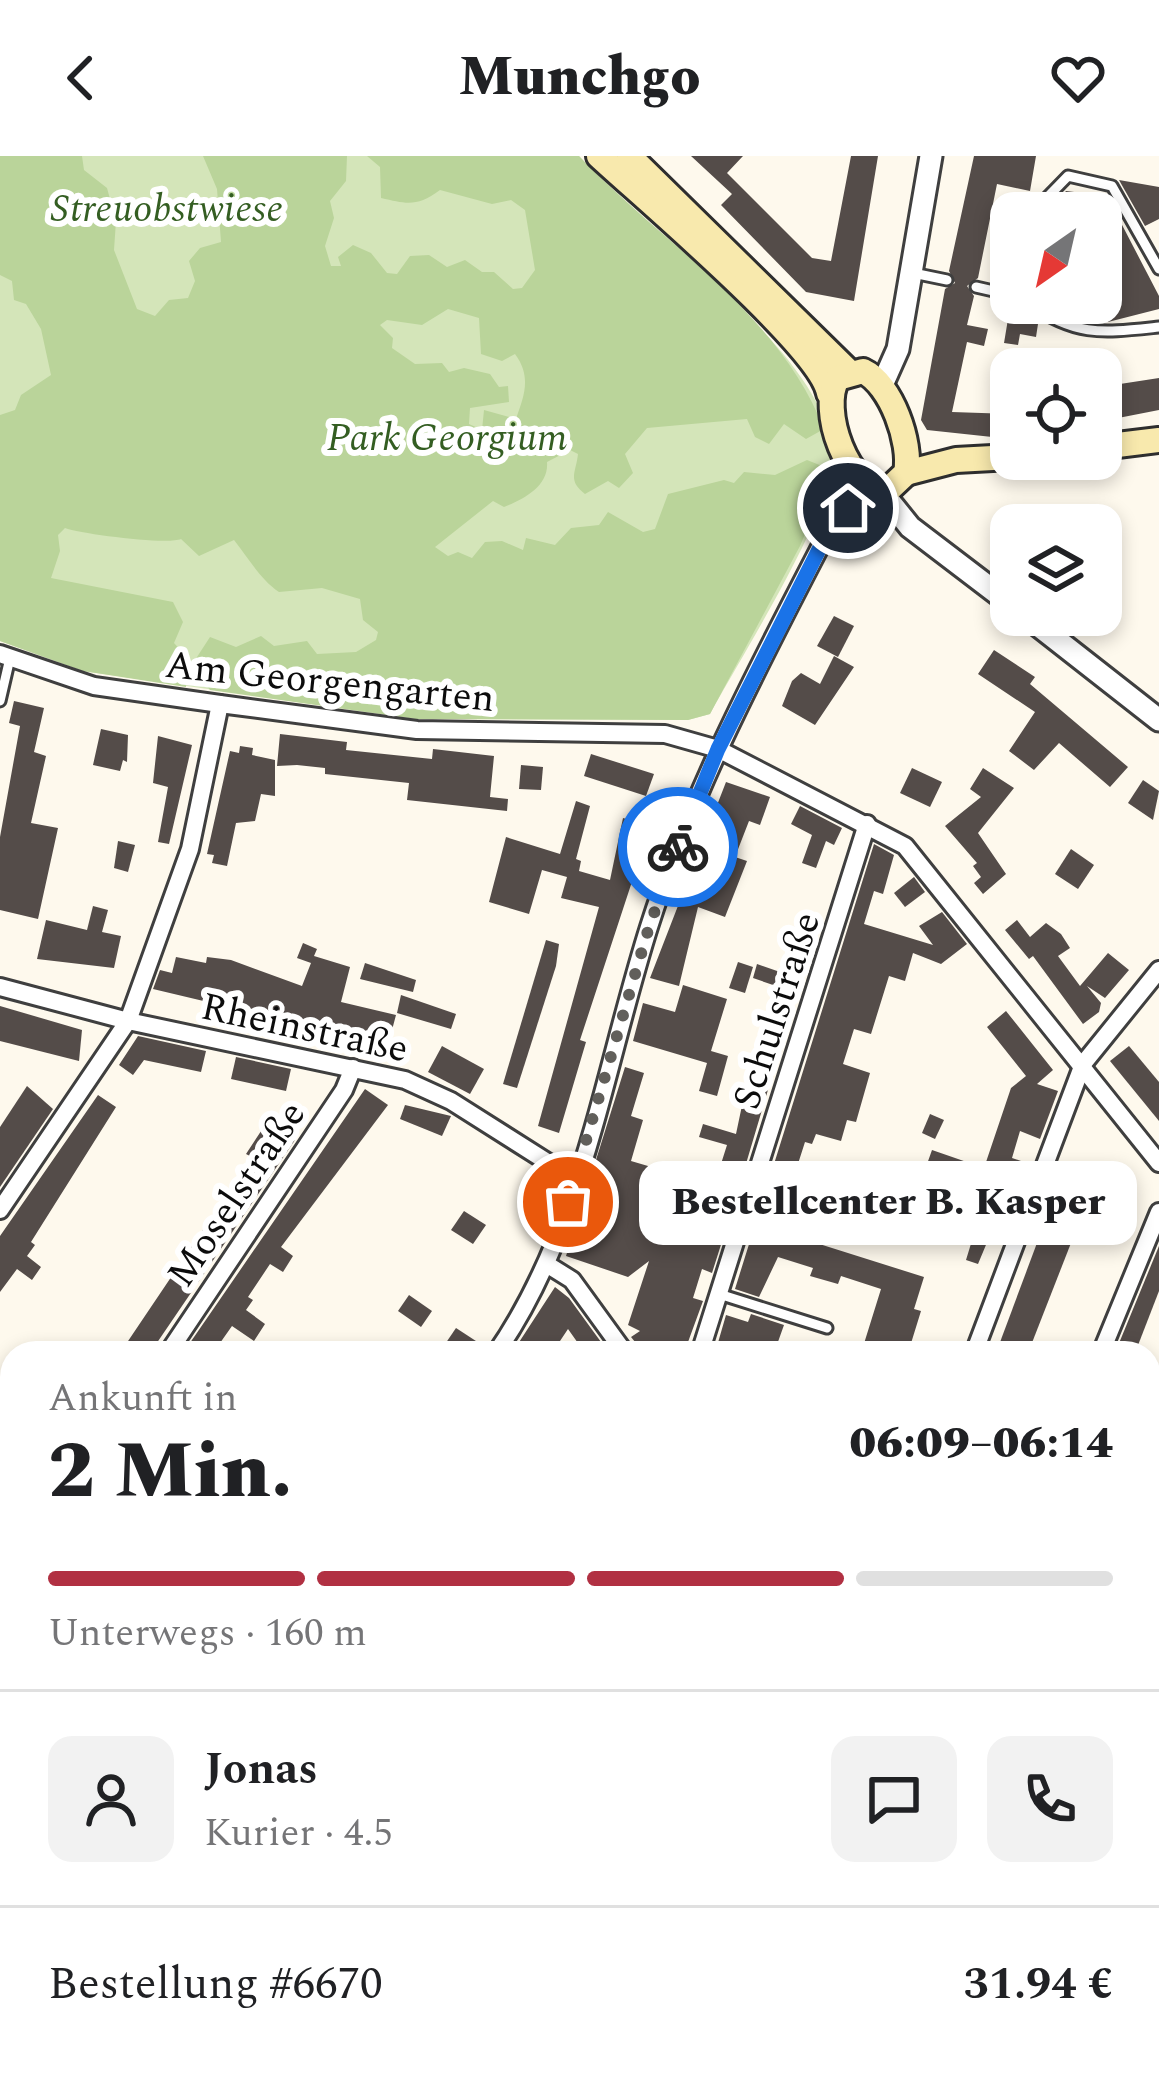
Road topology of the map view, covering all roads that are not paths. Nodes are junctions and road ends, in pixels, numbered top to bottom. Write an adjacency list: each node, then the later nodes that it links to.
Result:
1 (599, 156): 15 (main road)
2 (629, 156): 14 (main road)
3 (931, 156): 8 (street)
4 (1052, 192): 5 (lane)
5 (1115, 192)
6 (1122, 204): 7 (lane)
7 (1159, 269)
8 (908, 272): 9 (lane); 14 (street)
9 (947, 280)
10 (976, 287): 11 (lane)
11 (990, 290)
12 (1062, 324): 13 (lane)
13 (1159, 327)
14 (865, 376): 15 (main road); 20 (main road)
15 (830, 393): 19 (main road)
16 (1159, 440): 17 (main road)
17 (1122, 444)
18 (990, 458): 20 (main road)
19 (851, 466): 20 (main road); 21 (street)
20 (893, 476): 21 (street); 22 (street)
21 (833, 522): 28 (street)
22 (990, 587)
23 (1052, 636): 27 (street)
24 (5, 656): 25 (lane, Am Georgengarten); 26 (street, Am Georgengarten)
25 (0, 701)
26 (220, 704): 28 (street, Am Georgengarten); 32 (street)
27 (1159, 720)
28 (718, 749): 29 (street, Am Georgengarten); 36 (street)
29 (867, 824): 33 (street, Am Georgengarten); 40 (street, Schulstraße)
30 (1159, 970): 33 (street)
31 (0, 987): 32 (street, Rheinstraße)
32 (128, 1021): 34 (street, Rheinstraße); 37 (street)
33 (1083, 1064): 35 (street, Am Georgengarten); 46 (street)
34 (352, 1068): 36 (street, Rheinstraße); 42 (street, Moselstraße)
35 (1159, 1163)
36 (577, 1173): 39 (street)
37 (0, 1210)
38 (1159, 1212): 47 (street)
39 (548, 1265): 43 (street); 44 (street)
40 (719, 1294): 41 (lane); 45 (street, Schulstraße)
41 (827, 1328)
42 (176, 1341)
43 (503, 1341)
44 (617, 1341)
45 (704, 1341)
46 (979, 1341)
47 (1106, 1341)

